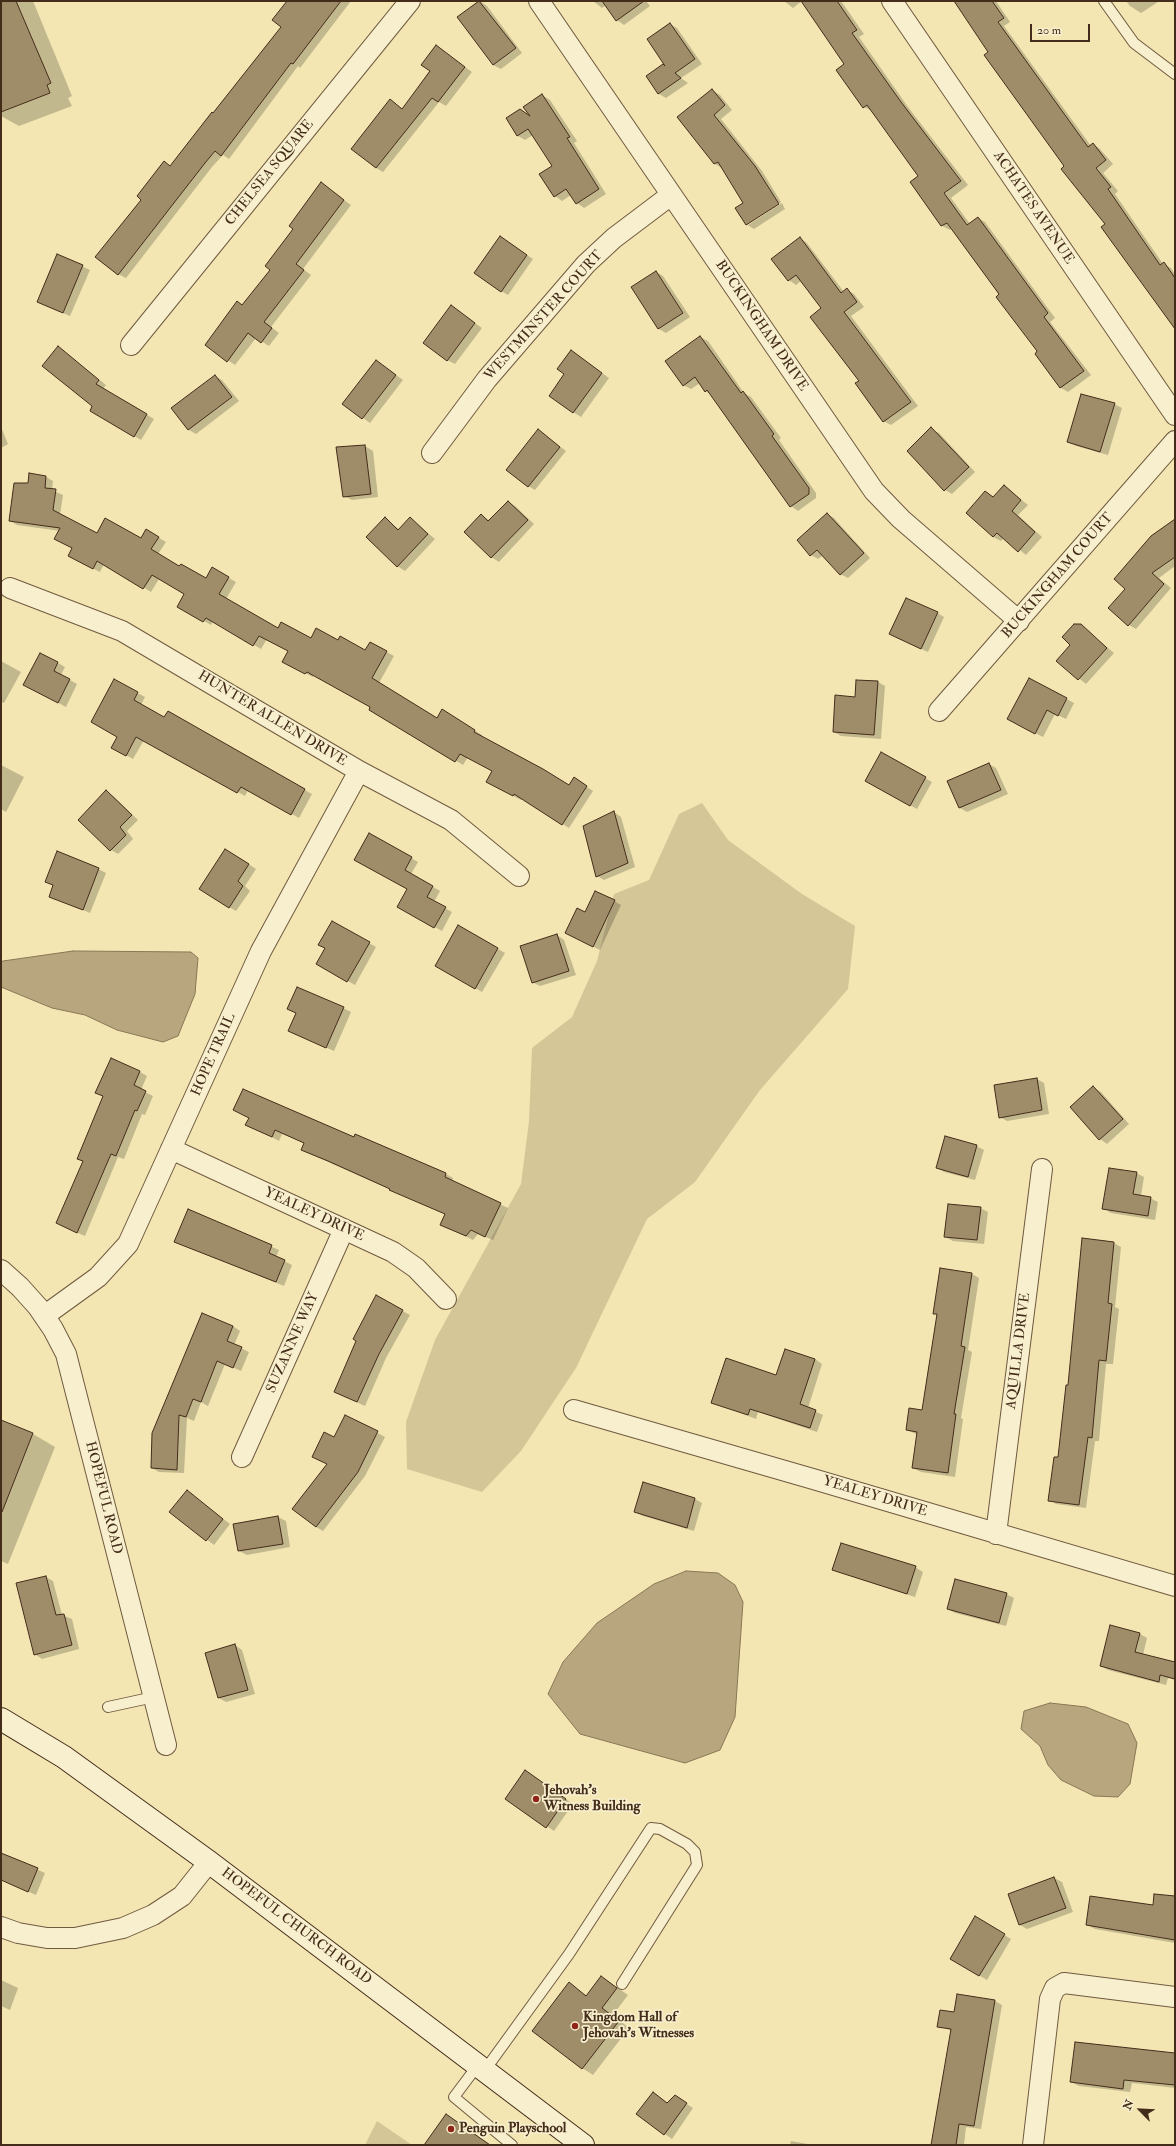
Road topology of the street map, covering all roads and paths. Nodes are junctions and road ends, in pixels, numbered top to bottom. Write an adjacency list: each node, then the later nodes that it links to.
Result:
1 (410, 1): 7 (street, CHELSEA SQUARE)
2 (539, 1): 6 (street, BUCKINGHAM DRIVE)
3 (892, 1): 8 (street, ACHATES AVENUE)
4 (1104, 1): 5 (lane)
5 (1175, 74)
6 (672, 195): 10 (street, WESTMINSTER COURT); 12 (street, BUCKINGHAM DRIVE)
7 (131, 345)
8 (1175, 415)
9 (1175, 441): 12 (street, BUCKINGHAM COURT)
10 (432, 453)
11 (10, 588): 14 (street, HUNTER ALLEN DRIVE)
12 (1019, 621): 13 (street, BUCKINGHAM COURT)
13 (940, 711)
14 (359, 771): 15 (street, HUNTER ALLEN DRIVE); 16 (street, HOPE TRAIL)
15 (519, 876)
16 (171, 1149): 18 (street, YEALEY DRIVE); 21 (street, HOPE TRAIL)
17 (1042, 1169): 24 (street, AQUILLA DRIVE)
18 (344, 1229): 20 (street, YEALEY DRIVE); 23 (street, SUZANNE WAY)
19 (1, 1270): 21 (street, HOPEFUL ROAD)
20 (446, 1298)
21 (44, 1316): 26 (street, HOPEFUL ROAD)
22 (574, 1410): 24 (street, YEALEY DRIVE)
23 (242, 1458)
24 (996, 1534): 25 (street, YEALEY DRIVE)
25 (1175, 1586)
26 (154, 1697): 27 (lane); 29 (street, HOPEFUL ROAD)
27 (108, 1707)
28 (1, 1719): 30 (main road, HOPEFUL CHURCH ROAD)
29 (166, 1745)
30 (209, 1862): 31 (street); 34 (main road, HOPEFUL CHURCH ROAD)
31 (1, 1927)
32 (622, 1984): 34 (lane)
33 (1175, 1997): 37 (street)
34 (481, 2068): 35 (main road, HOPEFUL CHURCH ROAD); 36 (lane)
35 (572, 2142)
36 (512, 2145)
37 (1032, 2145)

